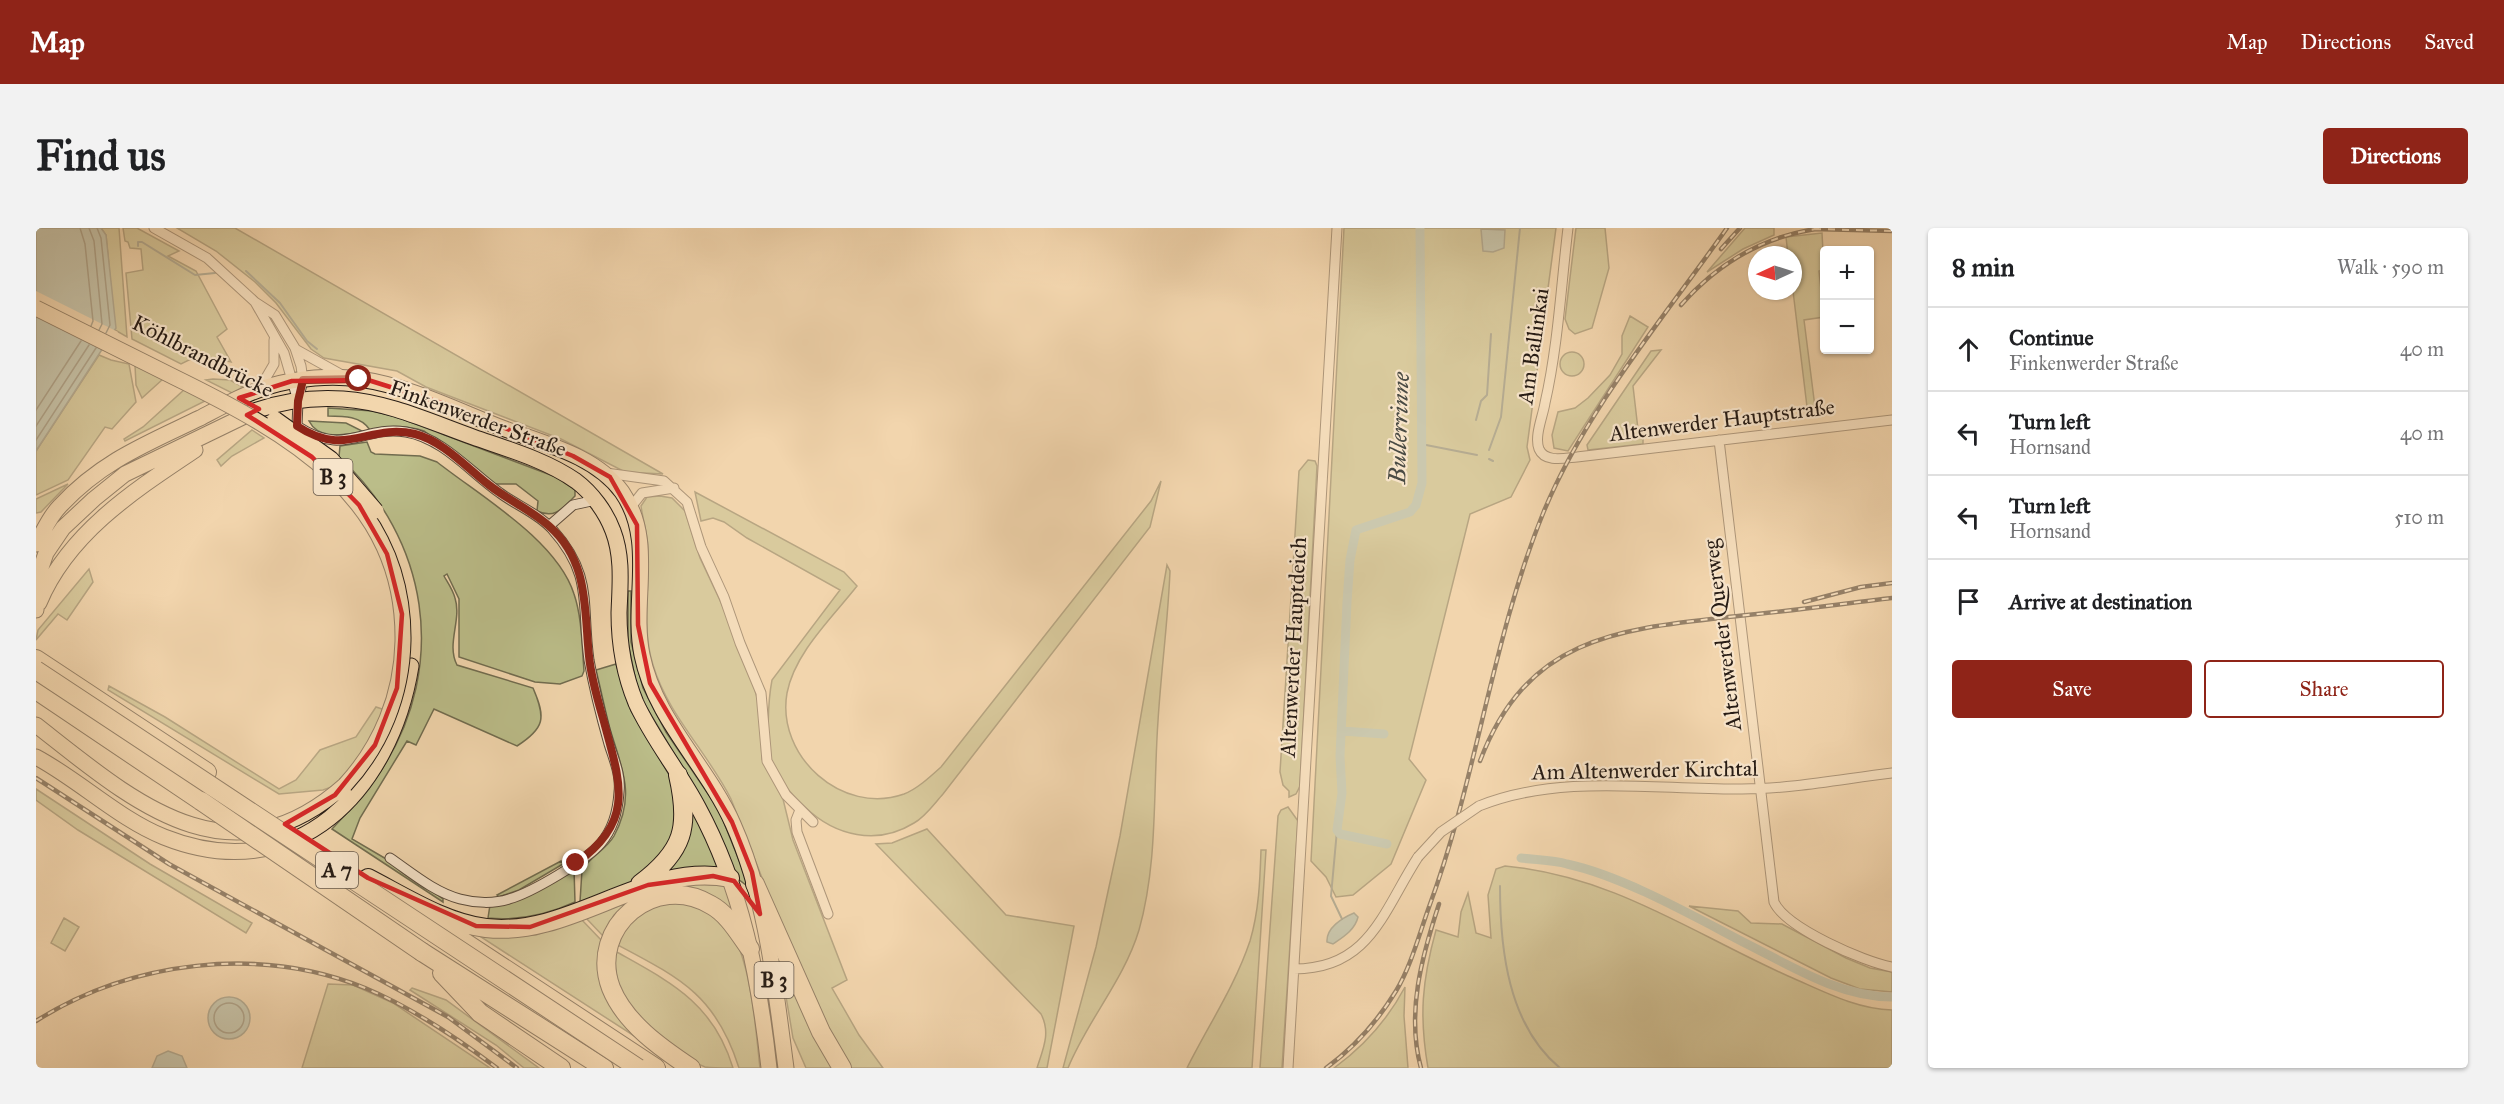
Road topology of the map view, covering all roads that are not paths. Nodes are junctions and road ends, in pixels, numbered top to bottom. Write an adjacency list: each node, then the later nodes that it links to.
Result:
1 (154, 228): 5 (street)
2 (1337, 228): 45 (street, Altenwerder Hauptdeich)
3 (1568, 228): 16 (street, Am Ballinkai)
4 (36, 298): 32 (main road, Köhlbrandbrücke / B 3, bridge)
5 (255, 302): 7 (street); 8 (street)
6 (36, 308): 32 (main road, Köhlbrandbrücke / B 3, bridge)
7 (274, 338): 10 (street); 11 (street)
8 (295, 348): 9 (street, Finkenwerder Straße); 10 (street)
9 (348, 378): 10 (main road, Finkenwerder Straße / B 3); 17 (main road, Finkenwerder Straße / B 3)
10 (297, 381): 11 (main road, Finkenwerder Straße / B 3); 12 (street)
11 (260, 389): 22 (main road, Finkenwerder Straße / B 3)
12 (298, 401): 14 (main road, Finkenwerder Straße / B 3); 19 (main road, Finkenwerder Straße / B 3); 21 (street)
13 (1892, 420): 15 (street, Altenwerder Hauptstraße)
14 (219, 430): 23 (main road, Finkenwerder Straße / B 3); 23 (main road, Finkenwerder Straße / B 3)
15 (1719, 440): 16 (street, Altenwerder Hauptstraße); 31 (street, Altenwerder Querweg)
16 (1556, 459)
17 (604, 472): 18 (street, Finkenwerder Straße); 20 (main road, Finkenwerder Straße / B 3)
18 (674, 488): 20 (street); 33 (street)
19 (596, 500): 21 (street); 30 (main road, Finkenwerder Straße / B 3)
20 (630, 507): 38 (main road, Finkenwerder Straße / B 3)
21 (549, 526): 35 (street)
22 (38, 540)
23 (36, 605)
24 (36, 659): 36 (highway, A 7)
25 (36, 670): 48 (highway, A 7, bridge)
26 (36, 690): 43 (highway, A 7, bridge)
27 (36, 725): 32 (main road, B 3)
28 (36, 757): 32 (main road, B 3)
29 (1892, 773): 31 (street, Am Altenwerder Kirchtal)
30 (678, 775): 37 (main road, Finkenwerder Straße / B 3); 39 (highway)
31 (1759, 788): 44 (street, Altenwerder Querweg); 45 (street, Am Altenwerder Kirchtal, bridge)
32 (350, 790)
33 (800, 810): 34 (street); 41 (street)
34 (813, 822)
35 (390, 858)
36 (368, 878): 39 (highway); 49 (highway, A 7)
37 (730, 878): 39 (highway); 40 (main road, Finkenwerder Straße); 42 (main road, Finkenwerder Straße / B 3)
38 (755, 884): 40 (main road, Finkenwerder Straße / B 3); 53 (highway)
39 (628, 892)
40 (760, 914): 52 (main road, Finkenwerder Straße / B 3)
41 (828, 914)
42 (750, 949): 50 (highway); 51 (main road, Finkenwerder Straße / B 3)
43 (422, 952): 46 (highway); 47 (highway, A 7)
44 (1892, 967)
45 (1294, 969): 54 (street, Altenwerder Hauptdeich)
46 (558, 1066)
47 (604, 1068)
48 (638, 1068)
49 (656, 1068)
50 (691, 1068)
51 (769, 1068)
52 (786, 1068)
53 (842, 1068)
54 (1288, 1068)

